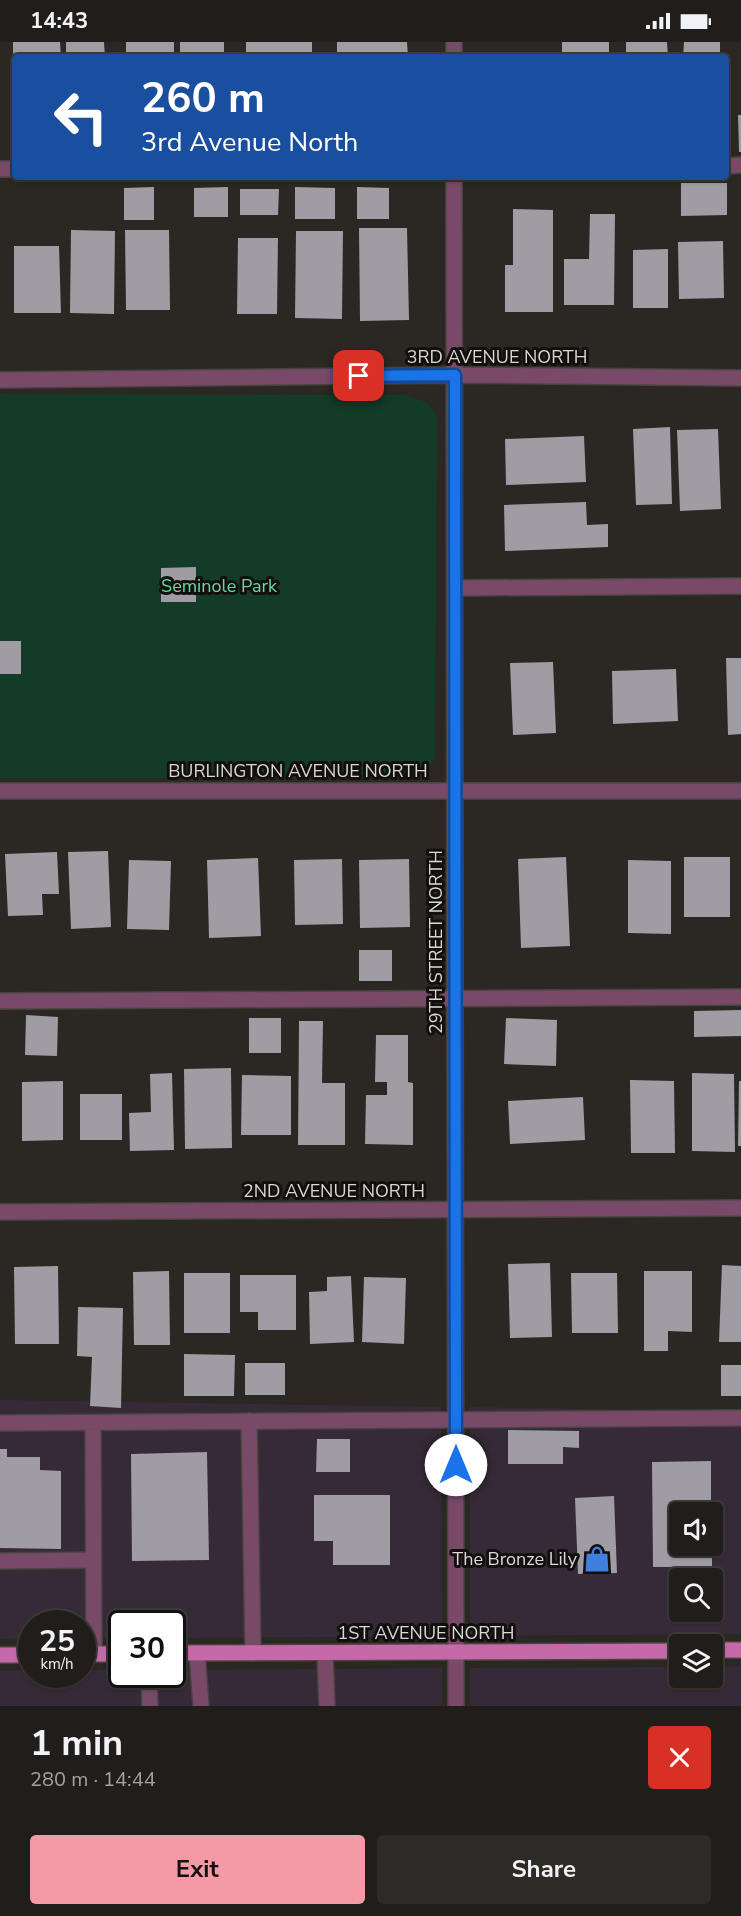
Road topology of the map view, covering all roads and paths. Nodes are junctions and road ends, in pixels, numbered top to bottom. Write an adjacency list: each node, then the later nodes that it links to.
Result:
1 (454, 180): 2 (street, 29TH STREET NORTH)
2 (455, 375): 3 (street, 3RD AVENUE NORTH); 4 (street, 3RD AVENUE NORTH); 6 (street, 29TH STREET NORTH)
3 (741, 378)
4 (0, 380)
5 (741, 586): 6 (street)
6 (455, 588): 7 (street, 29TH STREET NORTH)
7 (455, 790): 8 (street, BURLINGTON AVENUE NORTH); 9 (street, BURLINGTON AVENUE NORTH); 11 (street, 29TH STREET NORTH)
8 (0, 791)
9 (741, 791)
10 (741, 997): 11 (street)
11 (455, 998): 12 (street); 14 (street, 29TH STREET NORTH)
12 (0, 1001)
13 (741, 1208): 14 (street, 2ND AVENUE NORTH)
14 (455, 1210): 15 (street, 2ND AVENUE NORTH); 16 (street, 29TH STREET NORTH)
15 (0, 1212)
16 (455, 1418): 17 (street); 18 (street); 27 (street, 29TH STREET NORTH)
17 (741, 1418)
18 (249, 1421): 19 (street); 30 (street)
19 (93, 1422): 20 (street); 21 (street)
20 (0, 1423)
21 (94, 1560): 22 (street); 23 (street)
22 (0, 1561)
23 (91, 1610)
24 (723, 1650): 25 (main road)
25 (741, 1650)
26 (669, 1651): 27 (main road, 1ST AVENUE NORTH)
27 (456, 1652): 31 (main road, 1ST AVENUE NORTH); 38 (street, 29TH STREET NORTH)
28 (186, 1653): 29 (main road, 1ST AVENUE NORTH)
29 (197, 1653): 30 (main road, 1ST AVENUE NORTH); 36 (street)
30 (254, 1653): 31 (main road, 1ST AVENUE NORTH)
31 (325, 1653): 37 (street)
32 (18, 1654): 33 (main road)
33 (0, 1655)
34 (149, 1688): 35 (street)
35 (150, 1706)
36 (201, 1706)
37 (327, 1706)
38 (456, 1706)

